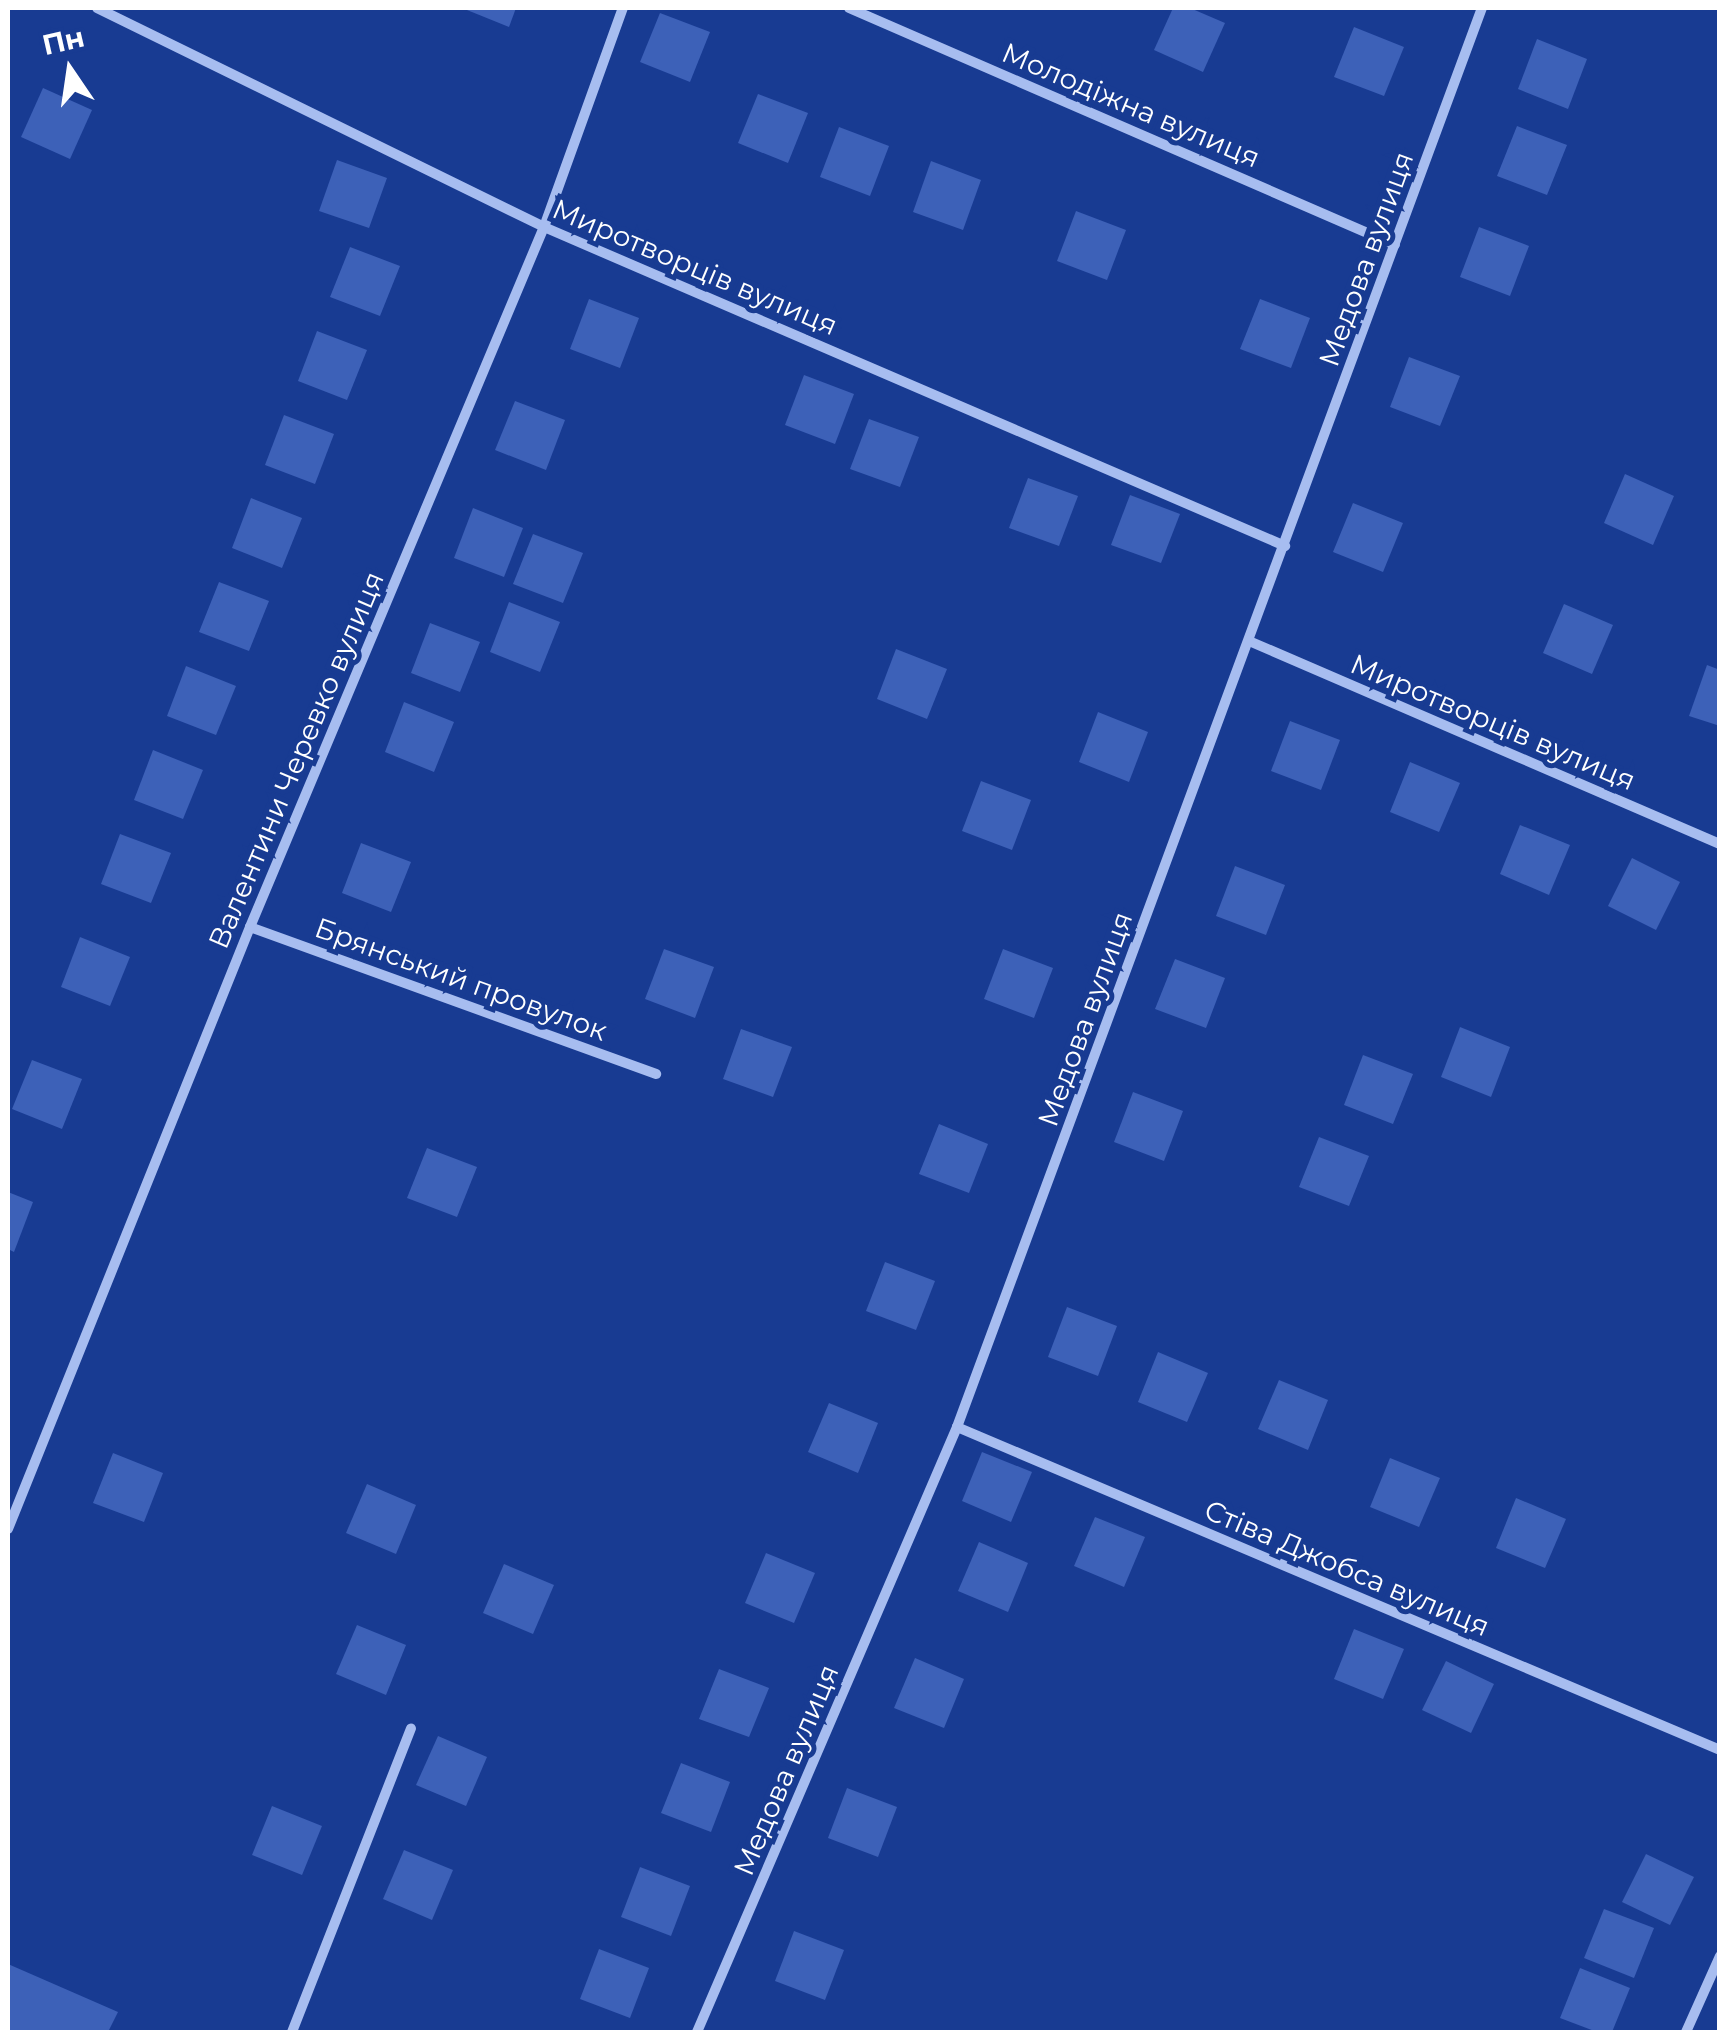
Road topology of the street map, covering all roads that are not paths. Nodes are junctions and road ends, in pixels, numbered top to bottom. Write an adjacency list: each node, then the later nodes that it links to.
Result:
1 (97, 8): 5 (street, Миротворців вулиця)
2 (623, 8): 5 (street, Валентини Черевко вулиця)
3 (848, 8): 6 (street, Молодіжна вулиця)
4 (1482, 8): 6 (street, Медова вулиця)
5 (544, 226): 7 (street, Миротворців вулиця); 10 (street, Валентини Черевко вулиця)
6 (1396, 245): 7 (street, Медова вулиця)
7 (1285, 546): 8 (street, Медова вулиця)
8 (1249, 642): 9 (street, Миротворців вулиця); 12 (street, Медова вулиця)
9 (1720, 844)
10 (250, 927): 11 (street, Брянський провулок); 13 (street, Валентини Черевко вулиця)
11 (656, 1074)
12 (957, 1427): 15 (street, Стіва Джобса вулиця); 18 (street, Медова вулиця)
13 (8, 1529)
14 (412, 1729): 17 (street)
15 (1720, 1750)
16 (1720, 1956): 19 (street)
17 (292, 2032)
18 (697, 2032)
19 (1686, 2032)

